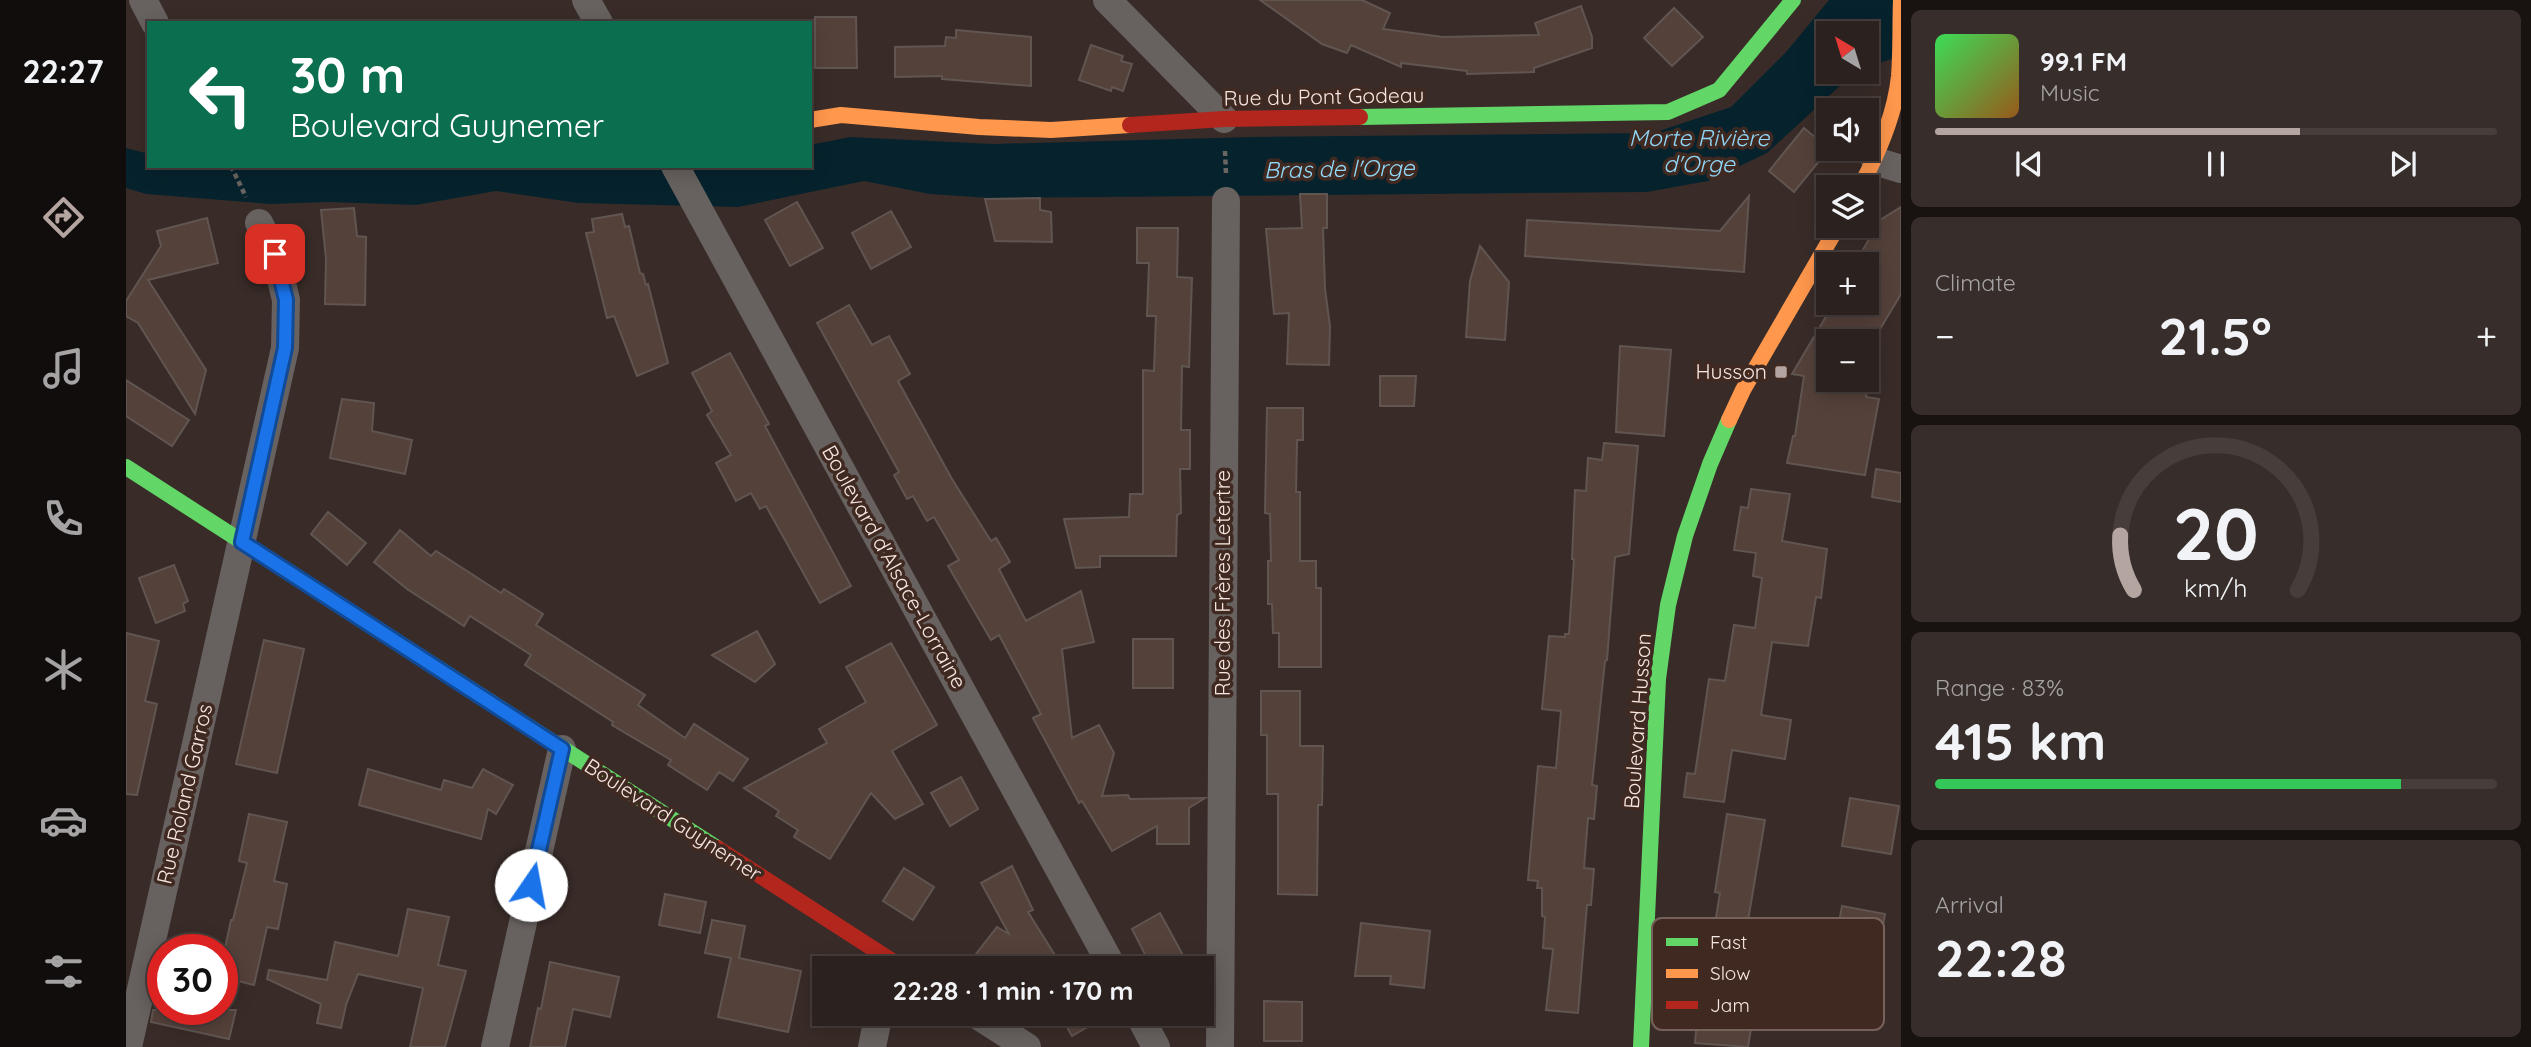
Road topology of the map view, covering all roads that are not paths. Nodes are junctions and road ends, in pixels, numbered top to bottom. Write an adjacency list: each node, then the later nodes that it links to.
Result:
1 (143, 0): 6 (street)
2 (586, 0): 7 (street)
3 (1107, 0): 9 (street)
4 (1793, 0): 9 (street, Rue du Pont Godeau)
5 (1900, 0): 8 (street)
6 (154, 21)
7 (597, 21)
8 (1900, 74): 11 (street)
9 (1224, 119): 10 (street, Rue du Pont Godeau)
10 (812, 120)
11 (1888, 165)
12 (676, 168): 20 (street, Boulevard d'Alsace-Lorraine)
13 (1226, 201): 29 (street, Rue des Frères Letertre)
14 (254, 214): 17 (street, Rue Roland Garros)
15 (1831, 238): 30 (street, Boulevard Husson)
16 (126, 467): 17 (street, Boulevard Guynemer)
17 (242, 542): 18 (street, Boulevard Guynemer); 24 (street, Rue Roland Garros)
18 (562, 749): 19 (street, Boulevard Guynemer); 25 (street)
19 (880, 956)
20 (1106, 956)
21 (876, 1026): 26 (street)
22 (994, 1026): 27 (street)
23 (1145, 1026): 28 (street)
24 (128, 1047)
25 (495, 1047)
26 (872, 1047)
27 (1027, 1047)
28 (1156, 1047)
29 (1220, 1047)
30 (1641, 1047)

